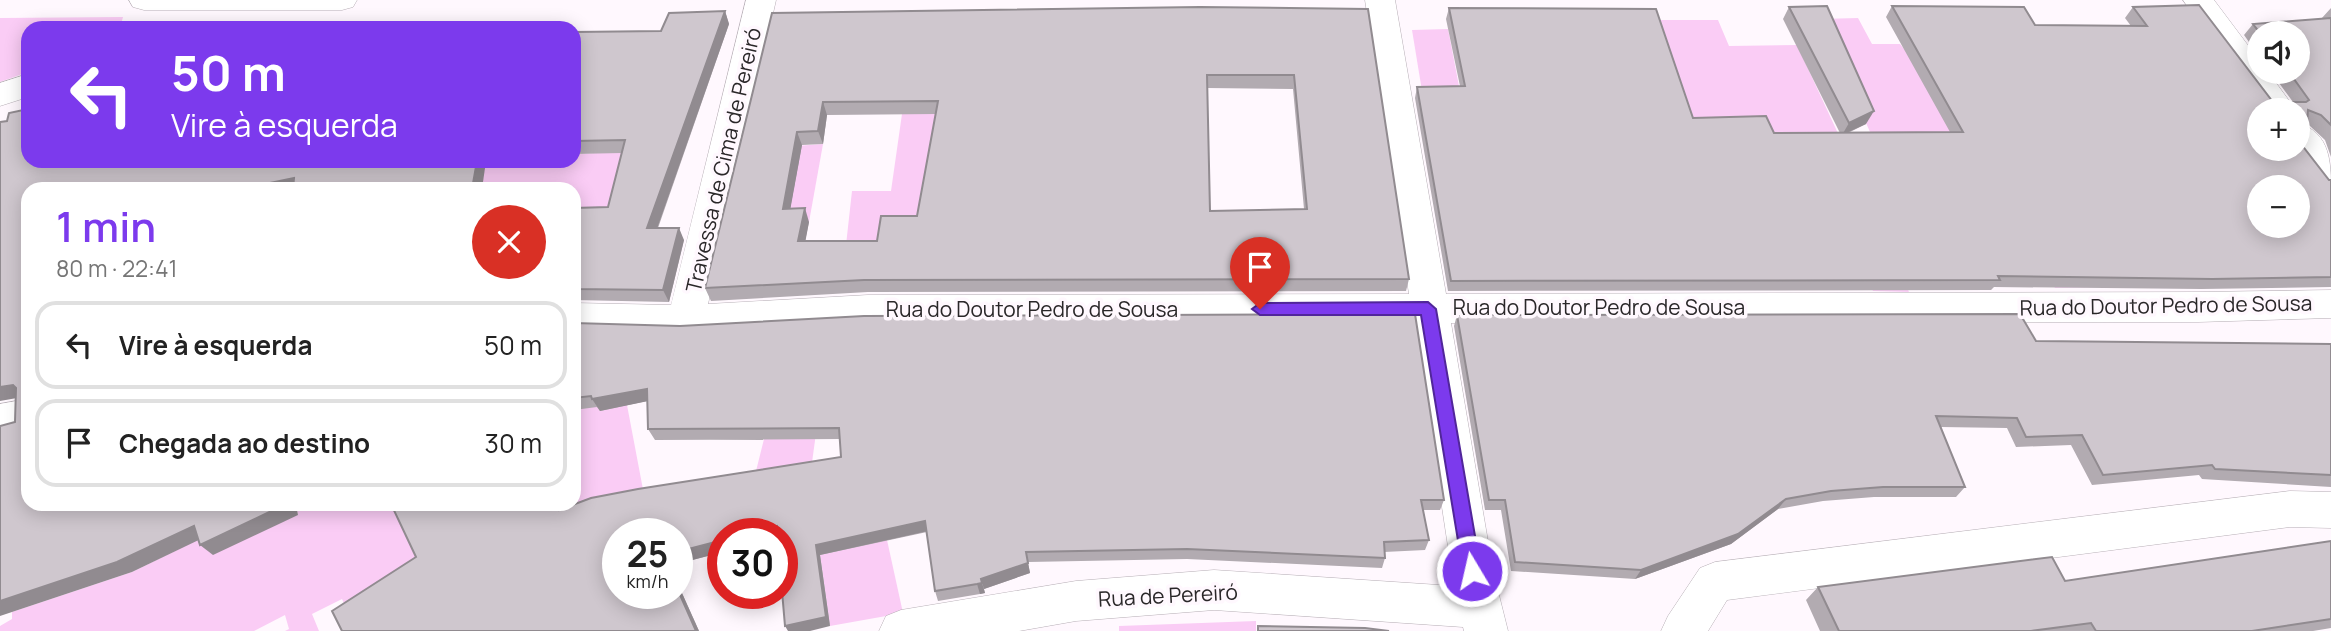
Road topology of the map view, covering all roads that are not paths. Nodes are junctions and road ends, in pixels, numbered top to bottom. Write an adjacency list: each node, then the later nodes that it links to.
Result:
1 (144, 0): 6 (street)
2 (342, 0): 6 (street)
3 (761, 0): 16 (street, Travessa de Cima de Pereiró)
4 (1380, 0): 14 (street)
5 (2198, 0): 10 (street)
6 (251, 1): 7 (street)
7 (198, 21)
8 (21, 88): 9 (street)
9 (0, 96)
10 (2271, 98)
11 (2310, 151): 12 (street)
12 (2331, 179)
13 (2331, 304): 14 (street, Rua do Doutor Pedro de Sousa)
14 (1428, 309): 16 (street, Rua do Doutor Pedro de Sousa); 20 (street)
15 (581, 318): 16 (street, Rua do Doutor Pedro de Sousa)
16 (686, 320)
17 (21, 416): 18 (street)
18 (0, 421)
19 (2331, 510): 22 (street)
20 (1482, 620): 21 (street, Rua de Pereiró)
21 (901, 631)
22 (1684, 631)

